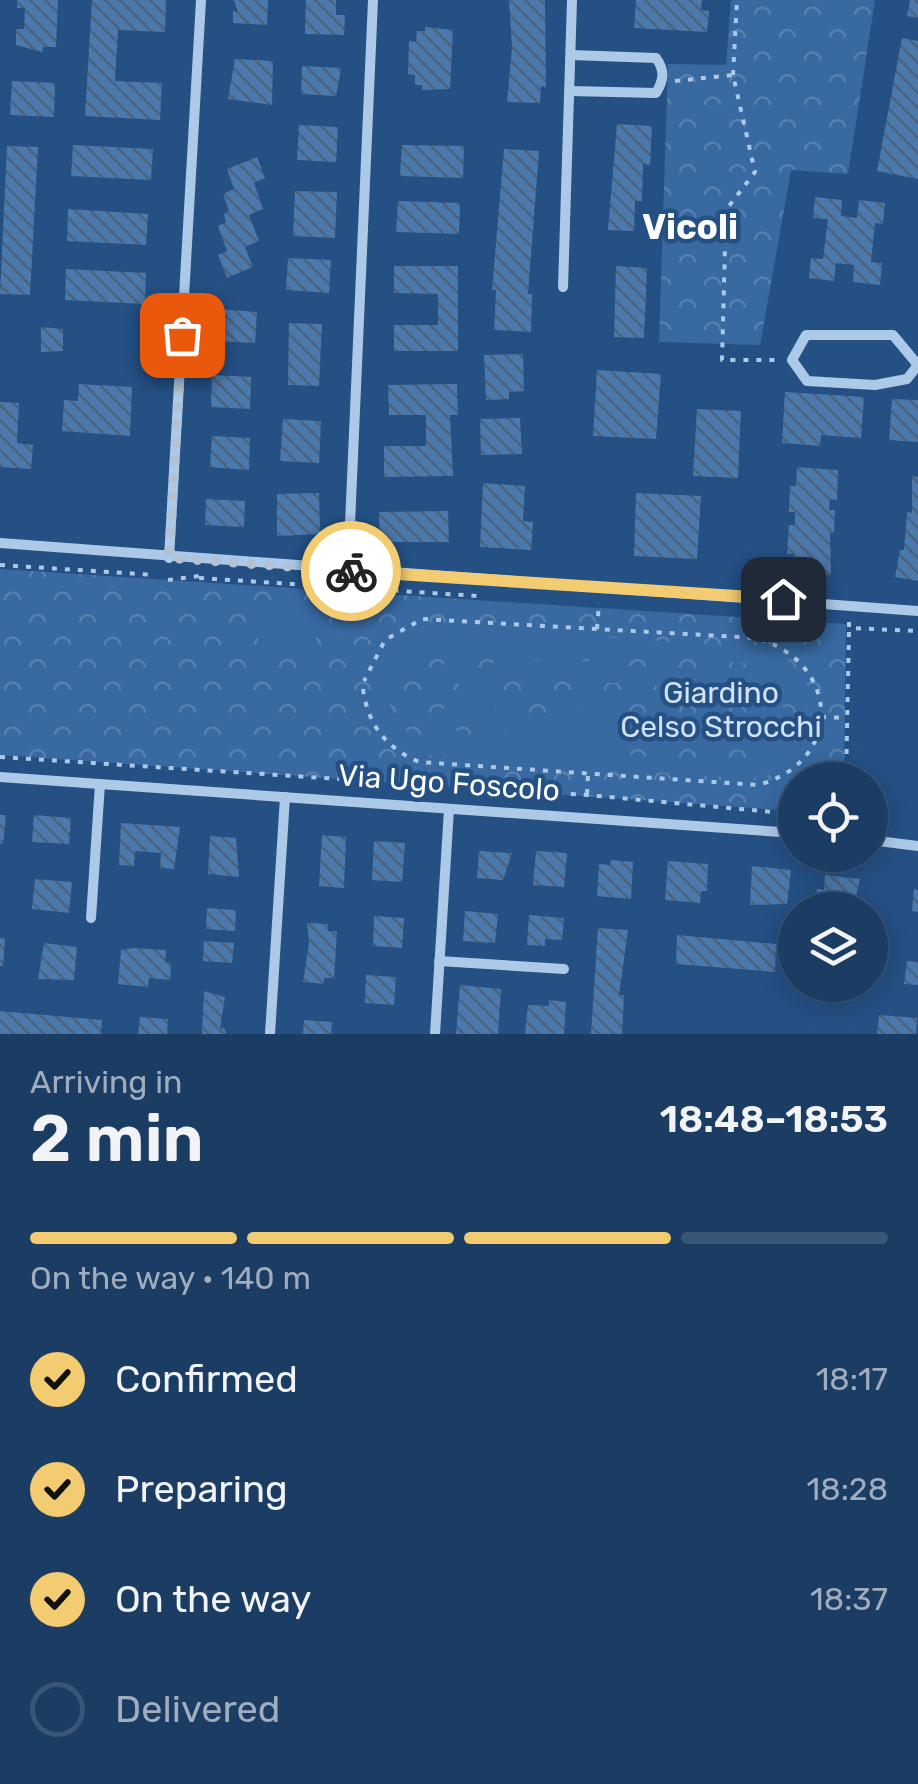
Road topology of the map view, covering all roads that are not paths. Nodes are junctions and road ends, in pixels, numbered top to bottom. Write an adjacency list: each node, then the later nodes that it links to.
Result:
1 (201, 0): 9 (street)
2 (373, 0): 10 (street)
3 (572, 0): 4 (street)
4 (571, 55): 5 (street); 5 (street)
5 (570, 91): 6 (street)
6 (563, 286)
7 (918, 364): 7 (street)
8 (0, 543): 9 (street)
9 (169, 558): 10 (street)
10 (348, 570): 11 (street)
11 (918, 610)
12 (0, 777): 13 (street, Via Ugo Foscolo)
13 (100, 784): 14 (street, Via Ugo Foscolo); 19 (street)
14 (285, 796): 15 (street, Via Ugo Foscolo); 22 (street)
15 (450, 809): 16 (street, Via Ugo Foscolo); 20 (street)
16 (778, 832)
17 (888, 842): 18 (street)
18 (918, 846)
19 (91, 918)
20 (440, 961): 21 (street); 23 (street)
21 (564, 968)
22 (270, 1034)
23 (434, 1034)

